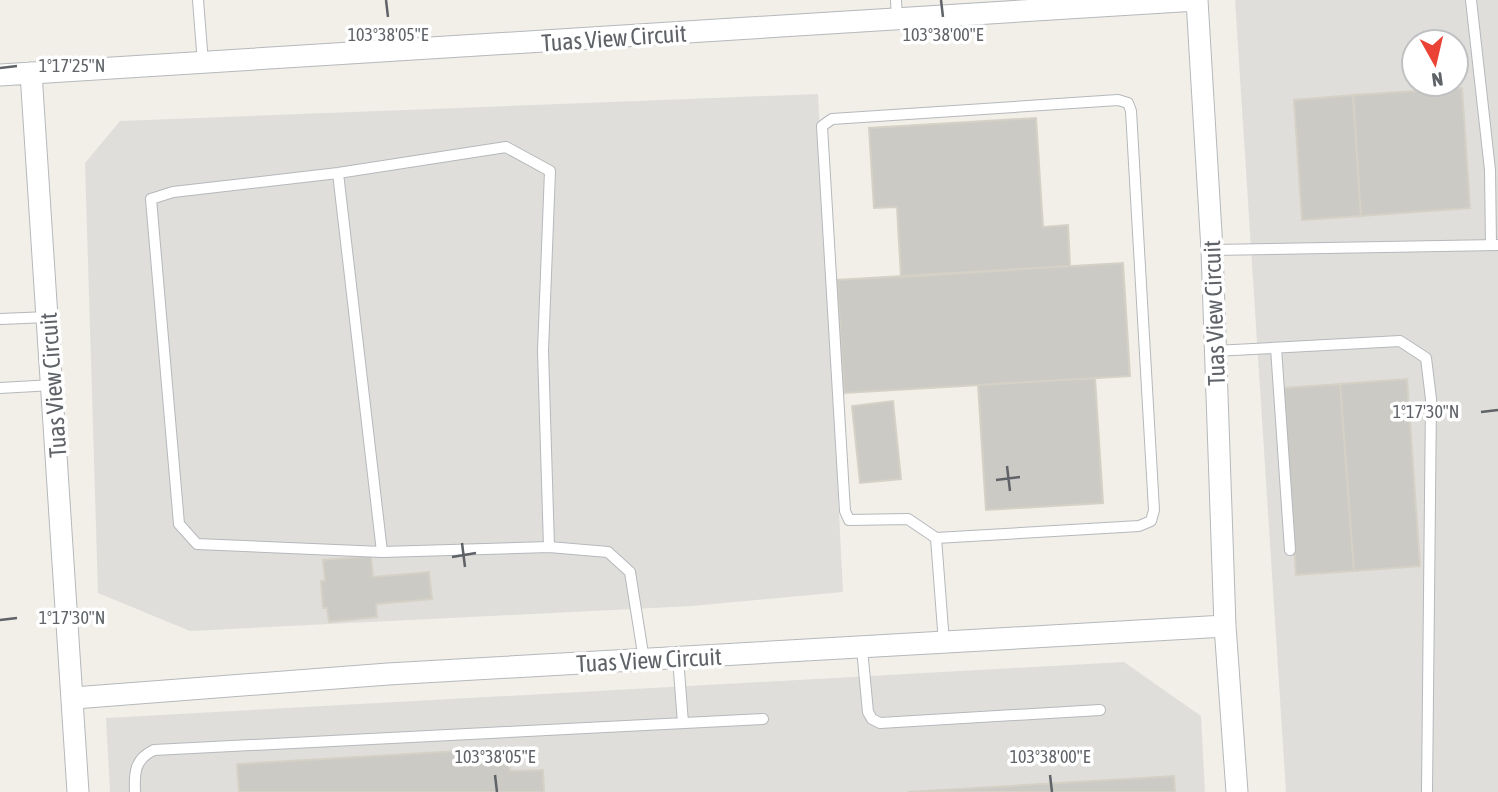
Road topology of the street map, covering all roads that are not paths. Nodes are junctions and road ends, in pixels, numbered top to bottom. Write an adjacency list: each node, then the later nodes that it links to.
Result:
1 (198, 0): 2 (lane); 6 (lane)
2 (212, 0)
3 (1197, 0): 5 (street, Tuas View Circuit); 11 (street, Tuas View Circuit)
4 (1471, 0): 10 (lane)
5 (897, 10): 6 (street, Tuas View Circuit)
6 (203, 63): 7 (street, Tuas View Circuit)
7 (32, 73): 8 (street, Tuas View Circuit); 12 (street, Tuas View Circuit)
8 (0, 75)
9 (338, 173): 19 (lane); 21 (lane); 21 (lane)
10 (1494, 245): 11 (lane)
11 (1212, 250): 15 (street, Tuas View Circuit)
12 (48, 317): 13 (lane); 16 (street, Tuas View Circuit)
13 (0, 319)
14 (1276, 348): 15 (lane); 20 (lane); 34 (lane)
15 (1215, 351): 22 (street, Tuas View Circuit)
16 (52, 385): 17 (lane); 27 (street, Tuas View Circuit)
17 (0, 388)
18 (936, 538): 18 (lane); 23 (lane)
19 (549, 547): 21 (lane); 26 (lane)
20 (1290, 550)
21 (382, 552)
22 (1225, 626): 23 (street, Tuas View Circuit); 33 (street, Tuas View Circuit)
23 (944, 645): 24 (street, Tuas View Circuit)
24 (862, 649): 25 (street, Tuas View Circuit); 28 (lane)
25 (678, 658): 26 (street, Tuas View Circuit); 30 (lane)
26 (644, 660): 27 (street, Tuas View Circuit)
27 (74, 698): 31 (street, Tuas View Circuit)
28 (1100, 710)
29 (763, 719): 30 (lane)
30 (682, 723): 32 (lane)
31 (78, 792)
32 (135, 792)
33 (1237, 792)
34 (1427, 792)

